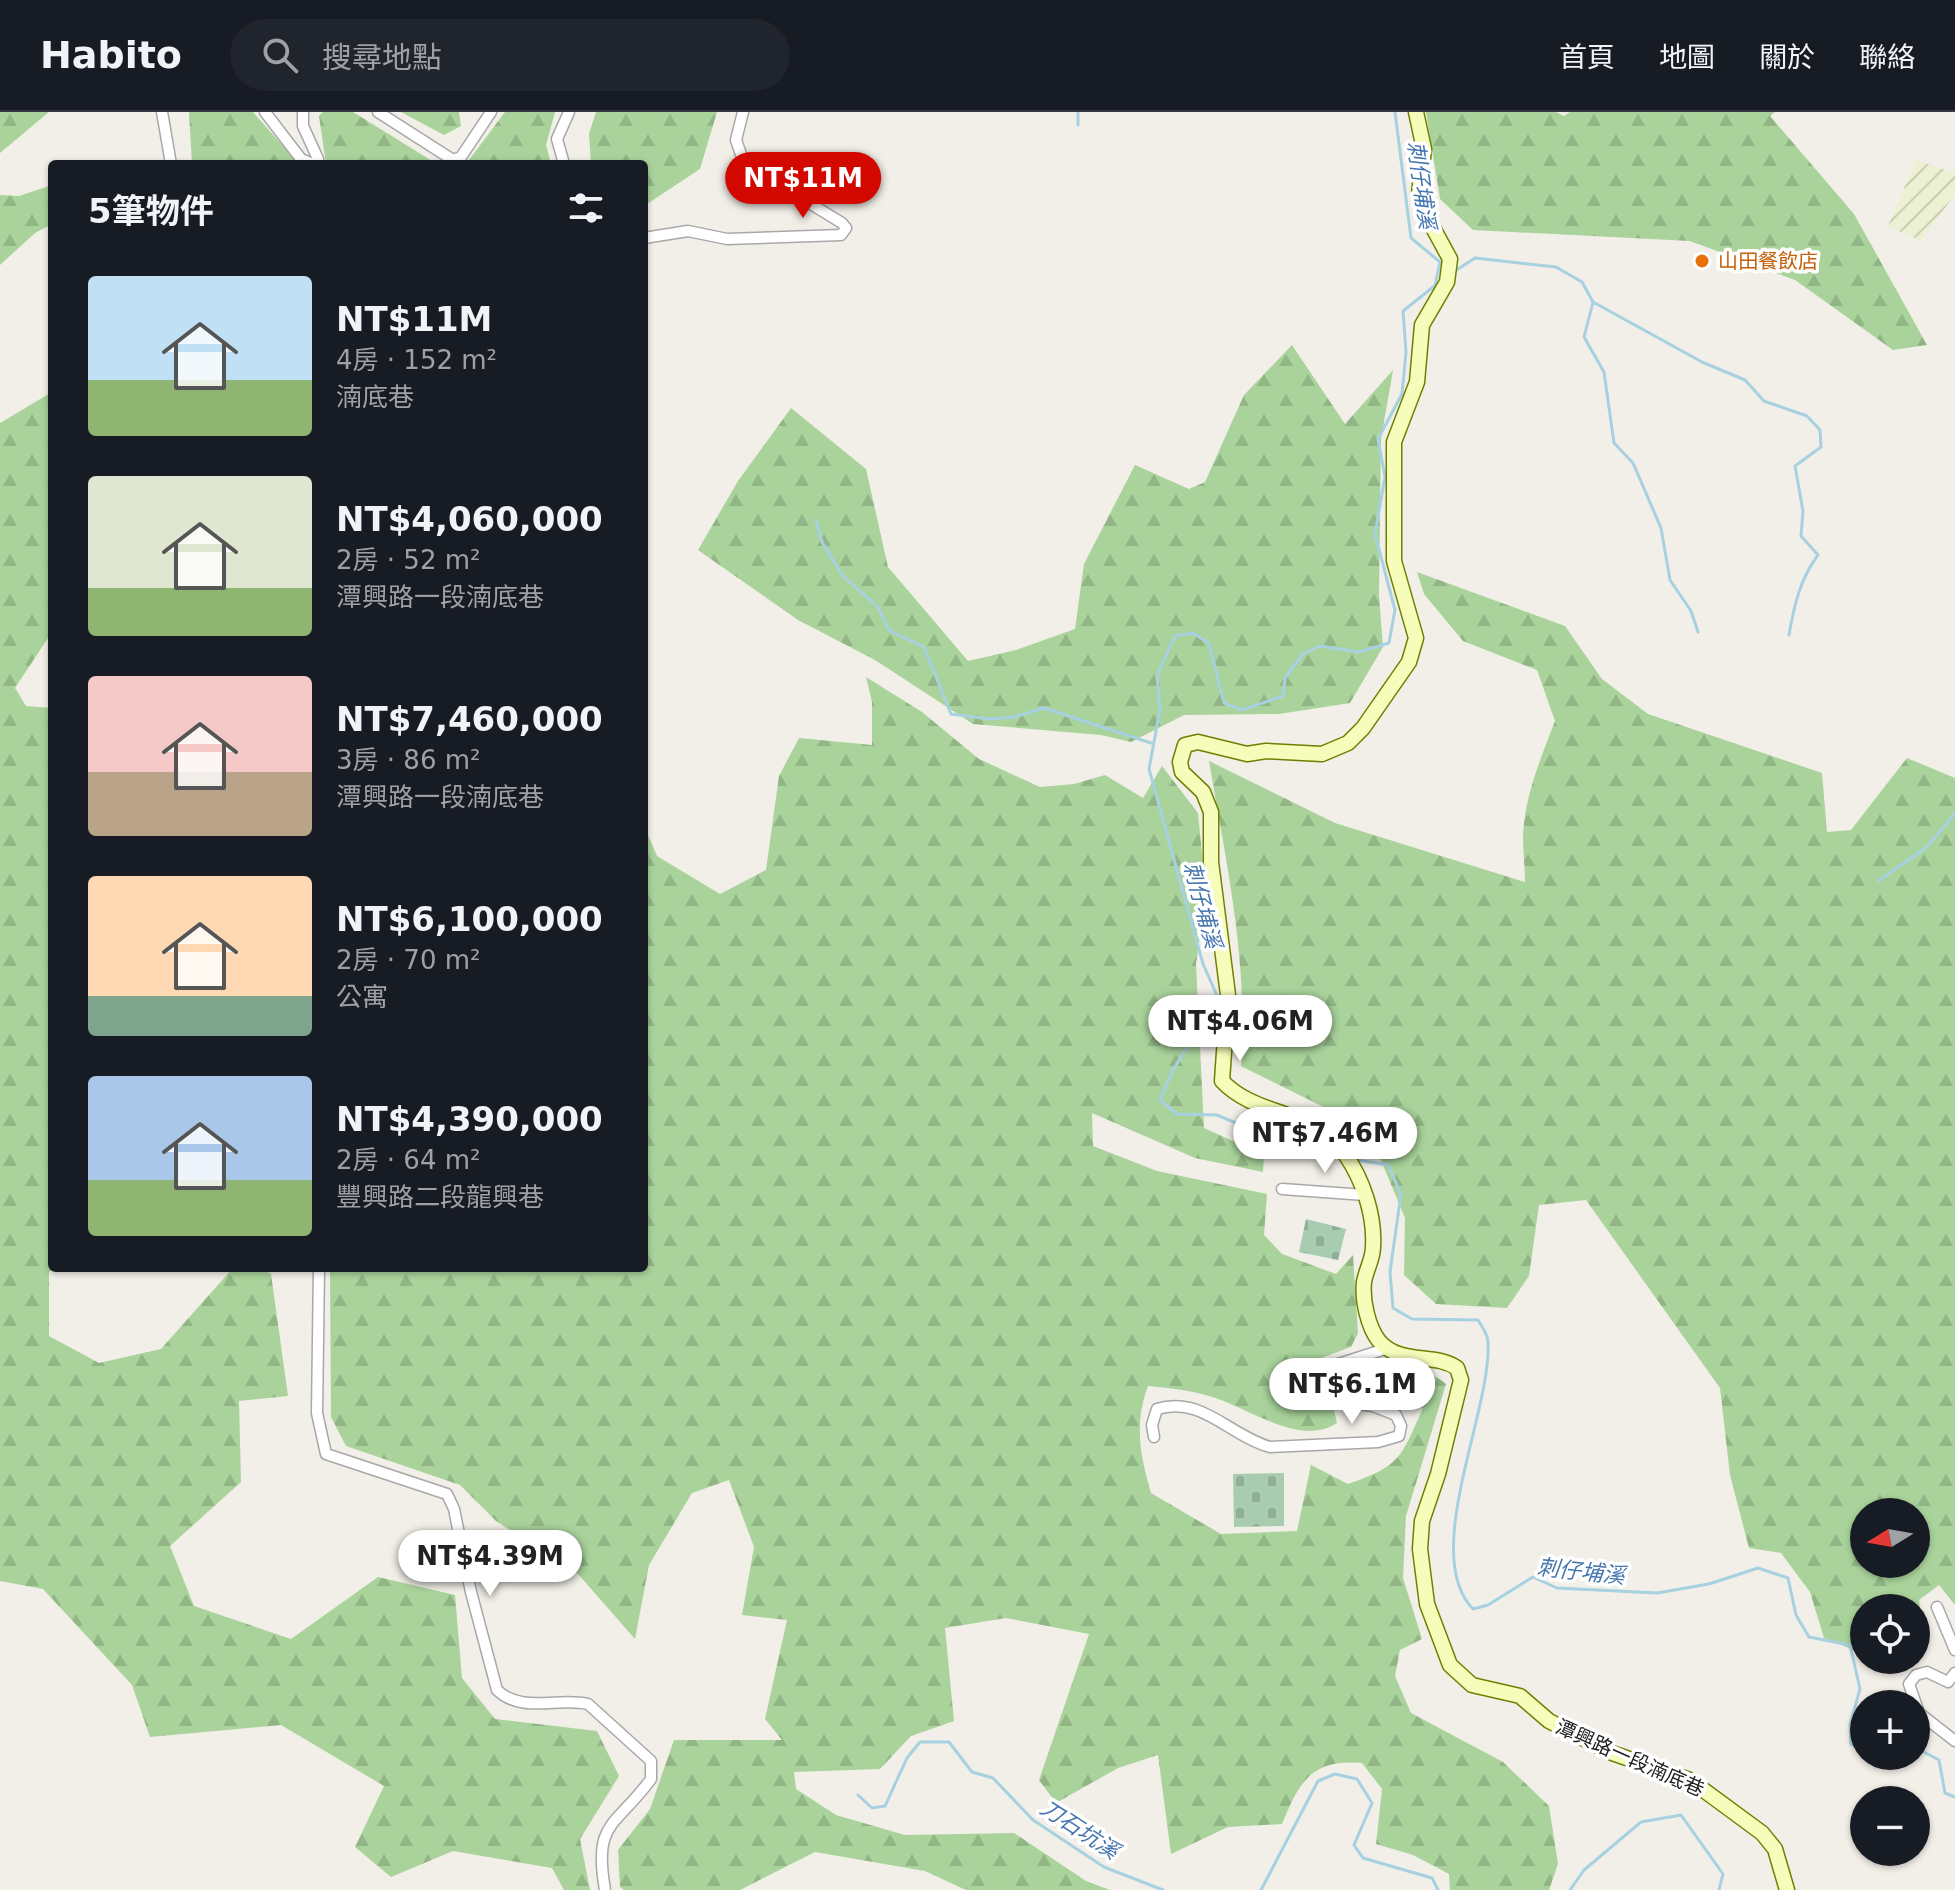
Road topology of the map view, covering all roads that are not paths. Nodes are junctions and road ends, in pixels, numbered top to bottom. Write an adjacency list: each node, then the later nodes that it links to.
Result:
1 (162, 112): 9 (street)
2 (265, 112): 10 (street)
3 (303, 112): 11 (street)
4 (378, 112): 5 (street)
5 (491, 112)
6 (569, 112): 12 (street)
7 (743, 112): 13 (street)
8 (1416, 112): 15 (street)
9 (170, 160)
10 (303, 160)
11 (317, 160)
12 (563, 160)
13 (648, 237)
14 (1282, 1189): 15 (street)
15 (1365, 1195): 17 (street)
16 (319, 1272): 23 (street)
17 (1388, 1348): 18 (street); 24 (street, 潭興路一段湳底巷)
18 (1154, 1437)
19 (1937, 1607): 20 (street)
20 (1955, 1650)
21 (1955, 1673): 22 (street)
22 (1955, 1741)
23 (605, 1890)
24 (1787, 1890)

